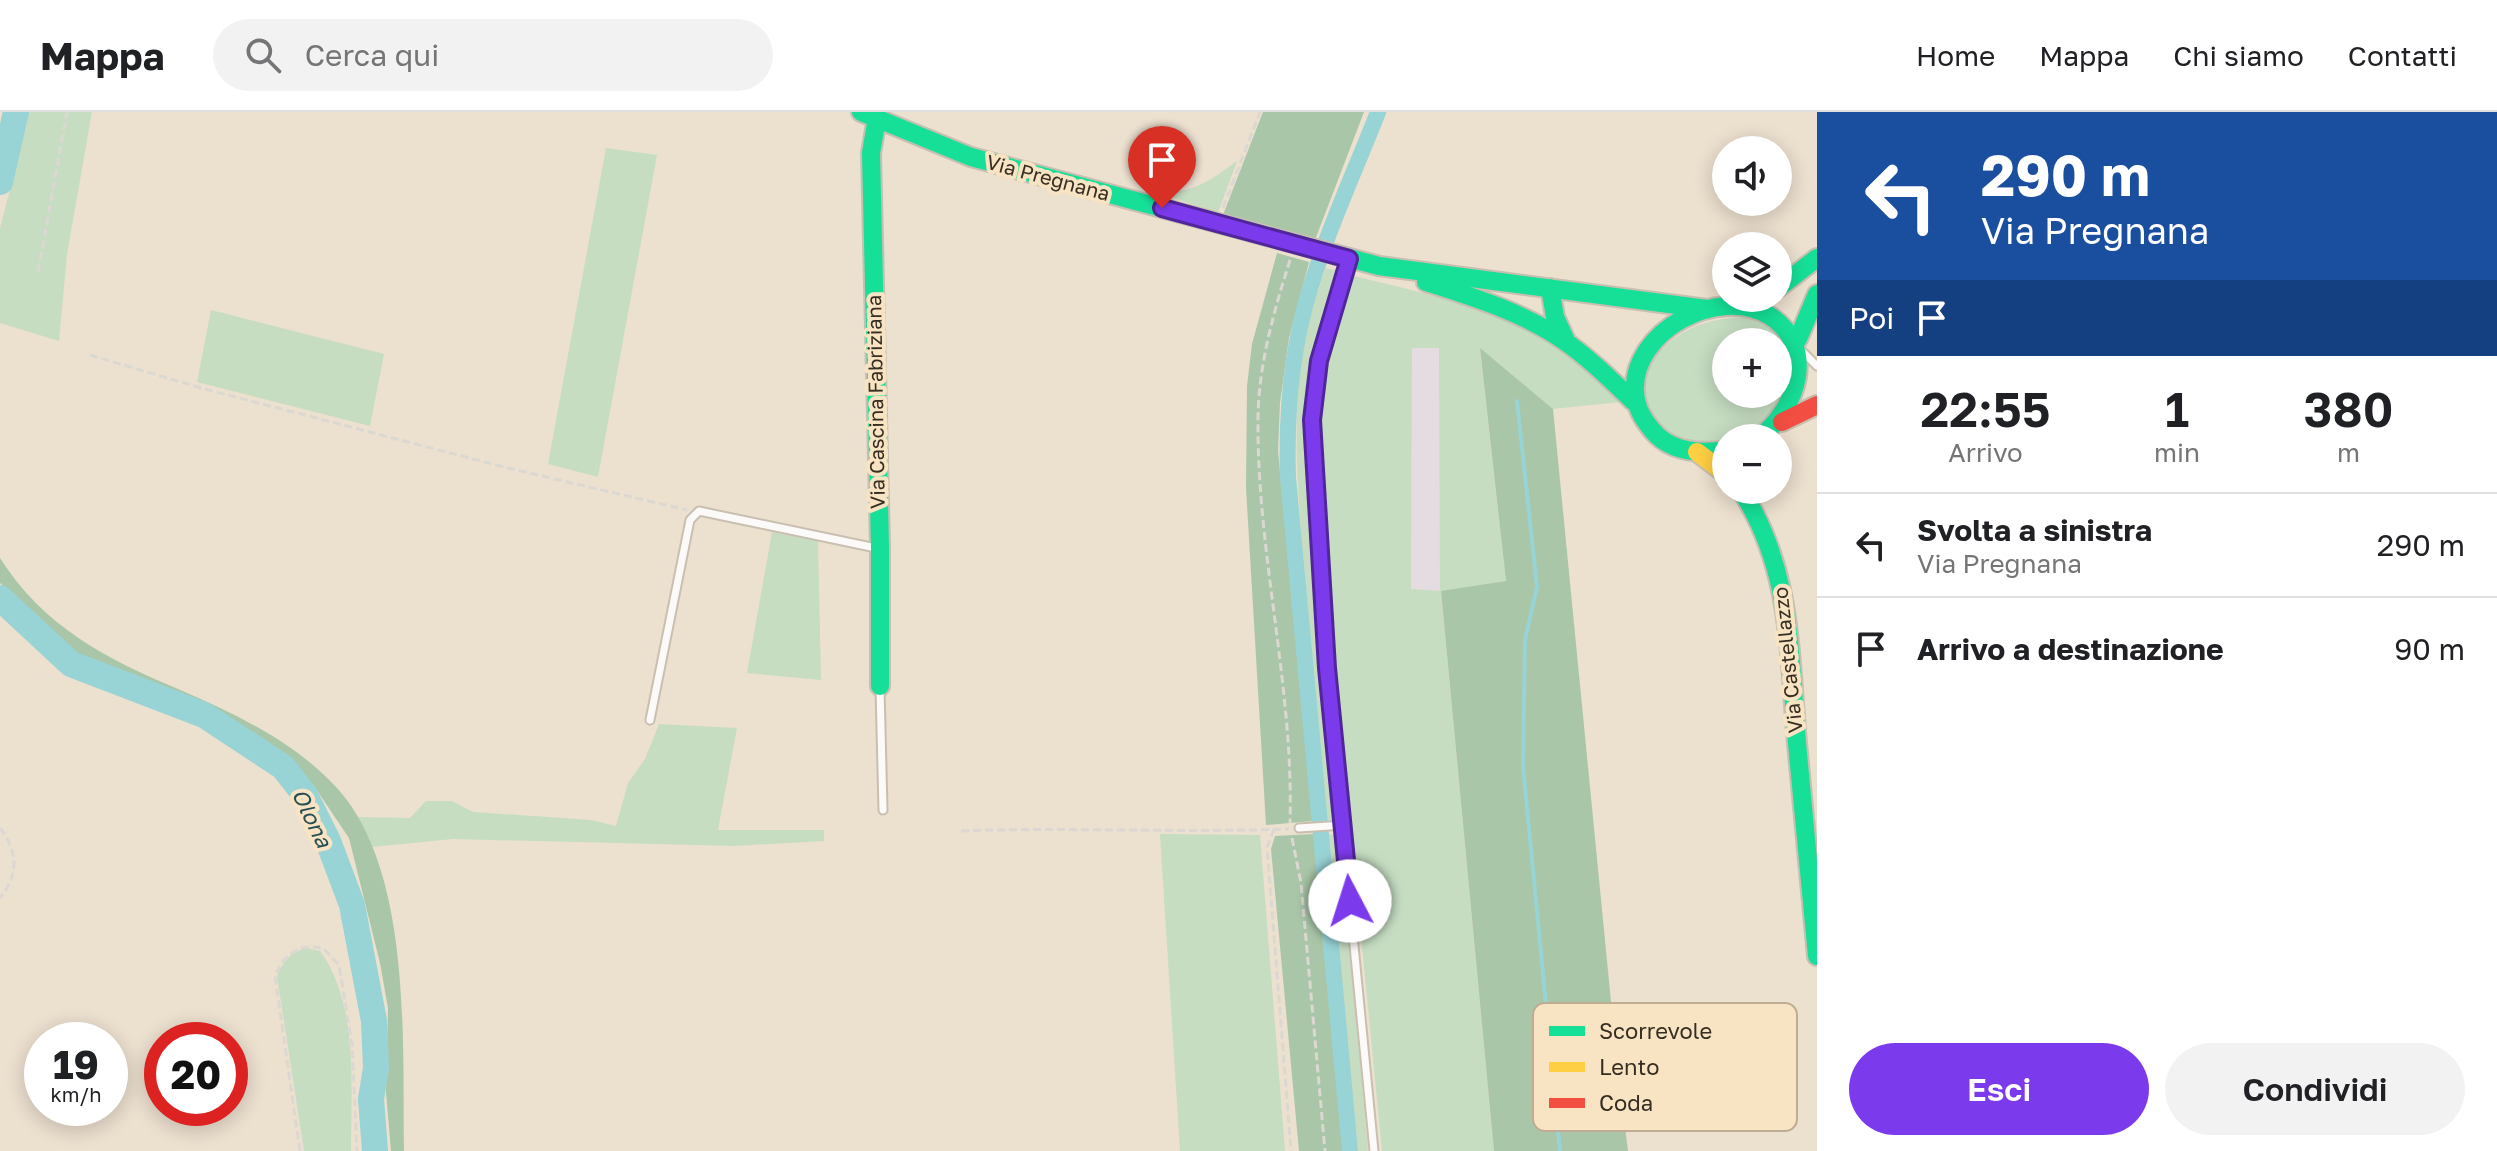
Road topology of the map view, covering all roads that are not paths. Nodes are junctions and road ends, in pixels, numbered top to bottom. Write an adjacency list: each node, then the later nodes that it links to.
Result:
1 (869, 115): 2 (street, Via Pregnana); 24 (street, Via Cascina Fabriziana)
2 (1345, 258): 4 (street, Via Pregnana); 28 (lane)
3 (1817, 258): 5 (street)
4 (1379, 266): 6 (street, Via Pregnana); 11 (street, Via Pregnana)
5 (1792, 277)
6 (1550, 288): 9 (street, Via Pregnana); 11 (street)
7 (1817, 294): 12 (street)
8 (1712, 308): 9 (street)
9 (1707, 309): 14 (street)
10 (1765, 312): 12 (street)
11 (1567, 343): 14 (street, Via Pregnana)
12 (1800, 345): 13 (lane); 16 (street)
13 (1817, 366)
14 (1633, 401): 19 (street, Via Pregnana)
15 (1817, 405): 17 (street)
16 (1775, 424)
17 (1778, 424)
18 (1712, 451): 19 (street)
19 (1697, 452): 20 (street)
20 (1712, 463)
21 (1751, 504): 23 (street, Via Castellazzo)
22 (1755, 504): 23 (street, Via Castellazzo)
23 (1757, 512): 30 (street, Via Castellazzo)
24 (880, 547): 25 (street, Via Cascina Fabriziana); 26 (lane)
25 (880, 686): 27 (lane)
26 (650, 720)
27 (883, 810)
28 (1343, 825): 29 (lane); 31 (lane)
29 (1299, 828)
30 (1817, 956)
31 (1374, 1151)

